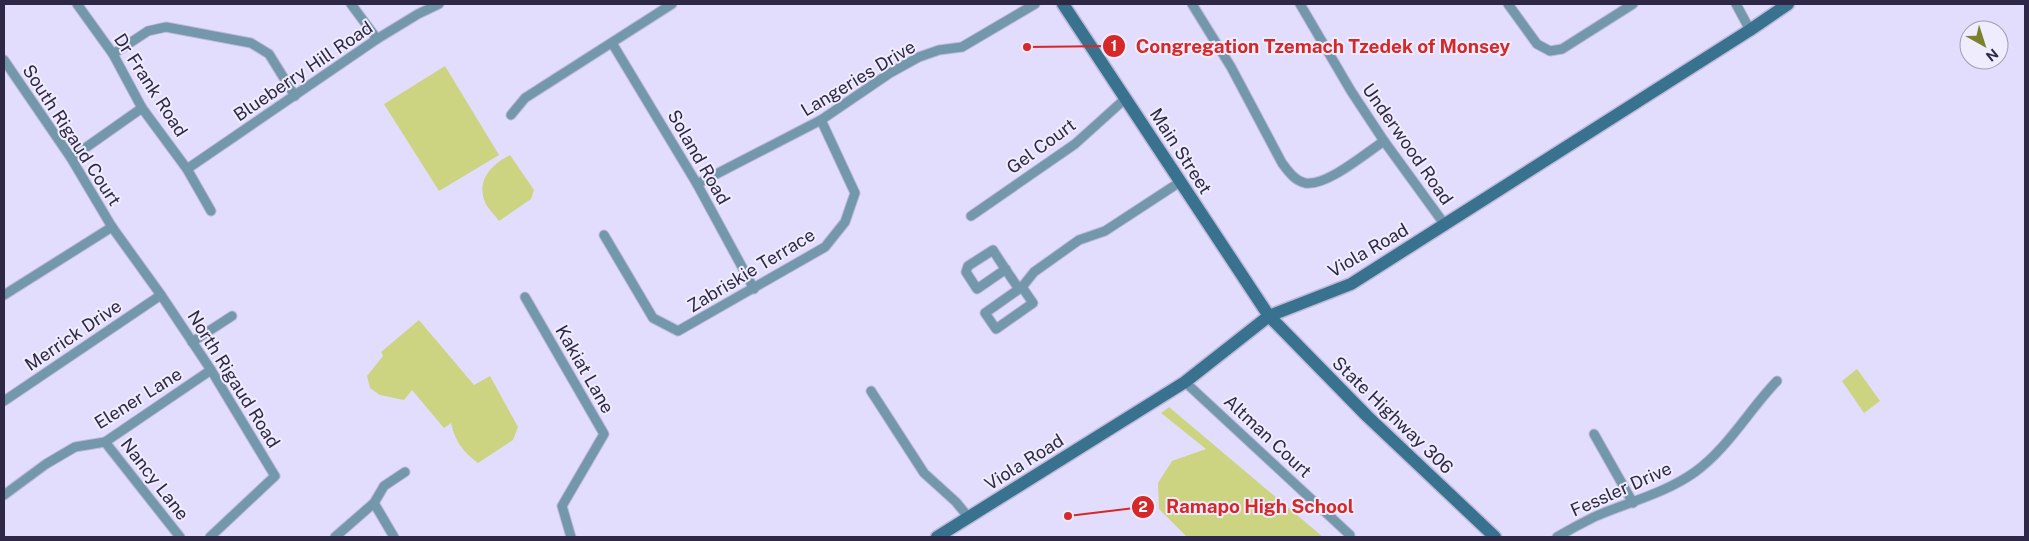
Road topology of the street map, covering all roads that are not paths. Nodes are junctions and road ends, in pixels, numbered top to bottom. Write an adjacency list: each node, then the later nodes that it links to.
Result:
1 (78, 4): 16 (street, Dr Frank Road)
2 (351, 4): 14 (street)
3 (439, 4): 14 (street, Blueberry Hill Road)
4 (672, 4): 15 (street)
5 (1035, 4): 22 (street, Langeries Drive)
6 (1063, 4): 19 (street, Main Street)
7 (1192, 4): 23 (street)
8 (1300, 4): 23 (street, Underwood Road)
9 (1508, 4): 10 (street)
10 (1634, 4)
11 (1736, 4): 13 (street)
12 (1788, 4): 13 (street, Viola Road)
13 (1750, 30): 30 (street, Viola Road)
14 (377, 39): 18 (street, Blueberry Hill Road)
15 (612, 43): 21 (street); 27 (street, Soland Road)
16 (113, 54): 18 (street); 20 (street, Dr Frank Road)
17 (4, 60): 24 (street, South Rigaud Court)
18 (295, 96): 25 (street, Blueberry Hill Road)
19 (1126, 98): 26 (street, Main Street); 29 (street, Gel Court)
20 (142, 108): 24 (street); 25 (street, Dr Frank Road)
21 (511, 115)
22 (821, 120): 27 (street, Langeries Drive); 35 (street, Zabriskie Terrace)
23 (1384, 141): 30 (street, Underwood Road)
24 (71, 158): 31 (street, South Rigaud Court)
25 (187, 169): 28 (street, Dr Frank Road)
26 (1180, 182): 34 (street); 40 (street, Main Street)
27 (697, 184): 35 (street, Soland Road)
28 (211, 211)
29 (971, 216)
30 (1445, 224): 40 (street, Viola Road)
31 (112, 227): 36 (street); 37 (street, North Rigaud Road)
32 (604, 235): 35 (street, Zabriskie Terrace)
33 (1006, 269): 33 (street); 34 (street)
34 (1020, 288): 34 (street)
35 (754, 289)
36 (4, 295)
37 (161, 295): 41 (street, North Rigaud Road); 46 (street, Merrick Drive)
38 (525, 297): 59 (street, Kakiat Lane)
39 (232, 316): 41 (street)
40 (1269, 316): 43 (street, Viola Road); 61 (street, State Highway 306)
41 (192, 342): 42 (street, North Rigaud Road)
42 (211, 370): 48 (street, Elener Lane); 56 (street, North Rigaud Road)
43 (1185, 382): 53 (street, Viola Road); 54 (street, Altman Court)
44 (1777, 382): 51 (street, Fessler Drive)
45 (871, 391): 53 (street)
46 (4, 401)
47 (1594, 434): 51 (street)
48 (105, 442): 50 (street, Elener Lane); 55 (street, Nancy Lane)
49 (405, 472): 52 (street)
50 (4, 495)
51 (1633, 502): 62 (street, Fessler Drive)
52 (374, 503): 57 (street); 58 (street)
53 (969, 518): 60 (street, Viola Road)
54 (1350, 535)
55 (180, 537)
56 (210, 537)
57 (336, 537)
58 (394, 537)
59 (571, 537)
60 (938, 537)
61 (1495, 537)
62 (1557, 537)

